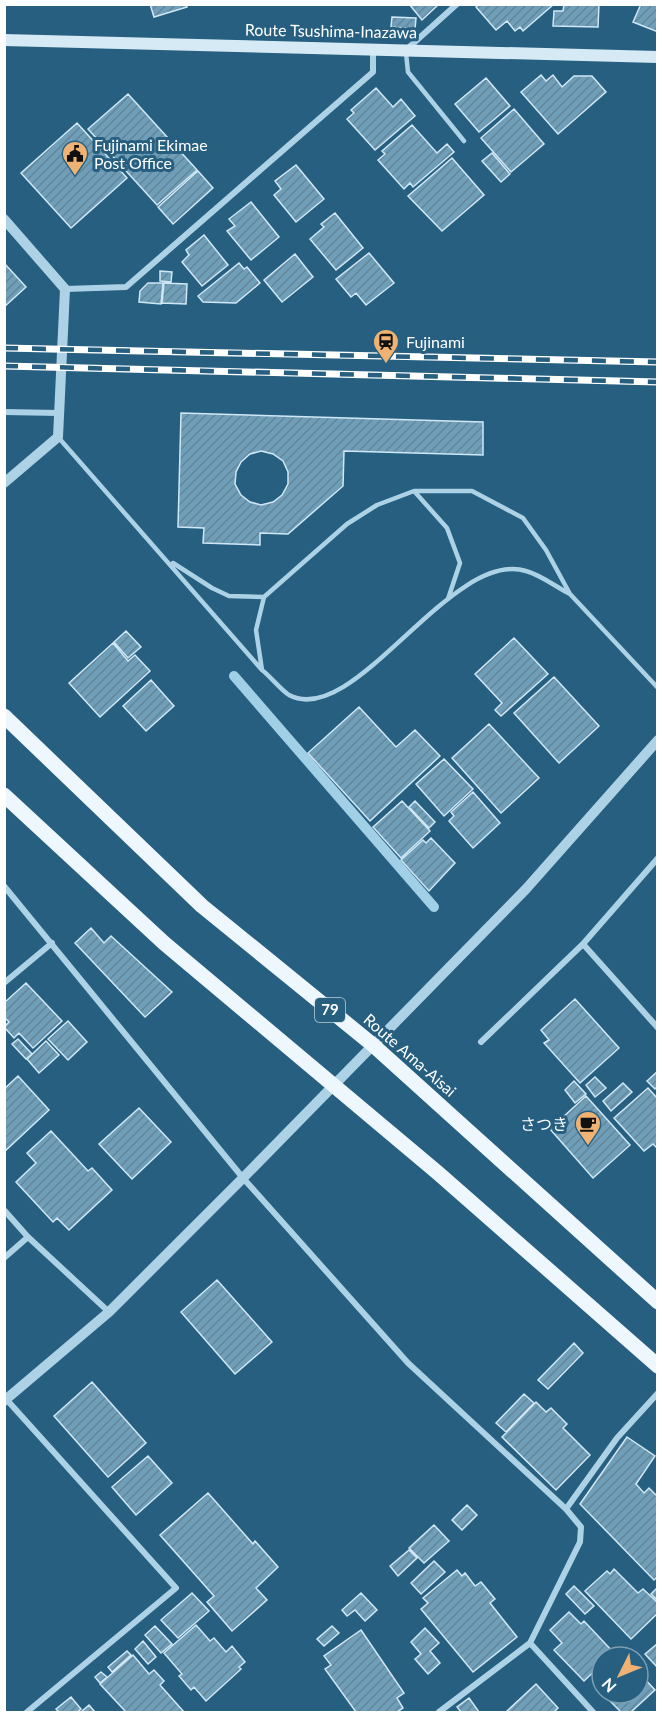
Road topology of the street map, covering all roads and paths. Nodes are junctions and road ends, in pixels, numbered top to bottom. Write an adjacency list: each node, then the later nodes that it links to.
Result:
1 (457, 4): 4 (street)
2 (4, 40): 3 (main road, Route Tsushima-Inazawa)
3 (373, 49): 4 (main road, Route Tsushima-Inazawa); 8 (street)
4 (406, 50): 5 (main road, Route Tsushima-Inazawa); 6 (lane)
5 (657, 57)
6 (464, 141)
7 (4, 219): 8 (street)
8 (64, 289): 10 (street)
9 (4, 412): 10 (street)
10 (59, 413): 11 (street)
11 (58, 437): 12 (street); 14 (lane)
12 (4, 483)
13 (414, 491): 15 (lane); 16 (lane); 17 (lane)
14 (168, 560): 16 (lane); 18 (lane)
15 (570, 594): 17 (lane); 19 (lane)
16 (264, 597): 18 (lane)
17 (448, 599): 18 (lane)
18 (262, 670)
19 (657, 688)
20 (4, 716): 30 (main road, Route Ama-Aisai / 79)
21 (657, 740): 30 (street)
22 (4, 795): 31 (main road)
23 (657, 858): 26 (street)
24 (4, 886): 25 (street)
25 (52, 943): 27 (street); 32 (street)
26 (583, 944): 28 (street); 29 (street)
27 (4, 983)
28 (657, 1028)
29 (481, 1042)
30 (373, 1045): 31 (street); 36 (main road, Route Ama-Aisai / 79)
31 (333, 1086): 32 (street); 38 (main road)
32 (243, 1178): 37 (street); 41 (street)
33 (4, 1210): 34 (street)
34 (28, 1237): 35 (street); 37 (street)
35 (4, 1258)
36 (657, 1302)
37 (109, 1312): 40 (street)
38 (657, 1366)
39 (657, 1393): 41 (street)
40 (6, 1400): 43 (street)
41 (566, 1509): 42 (street)
42 (530, 1643): 44 (street); 45 (street)
43 (27, 1713)
44 (440, 1713)
45 (593, 1713)

